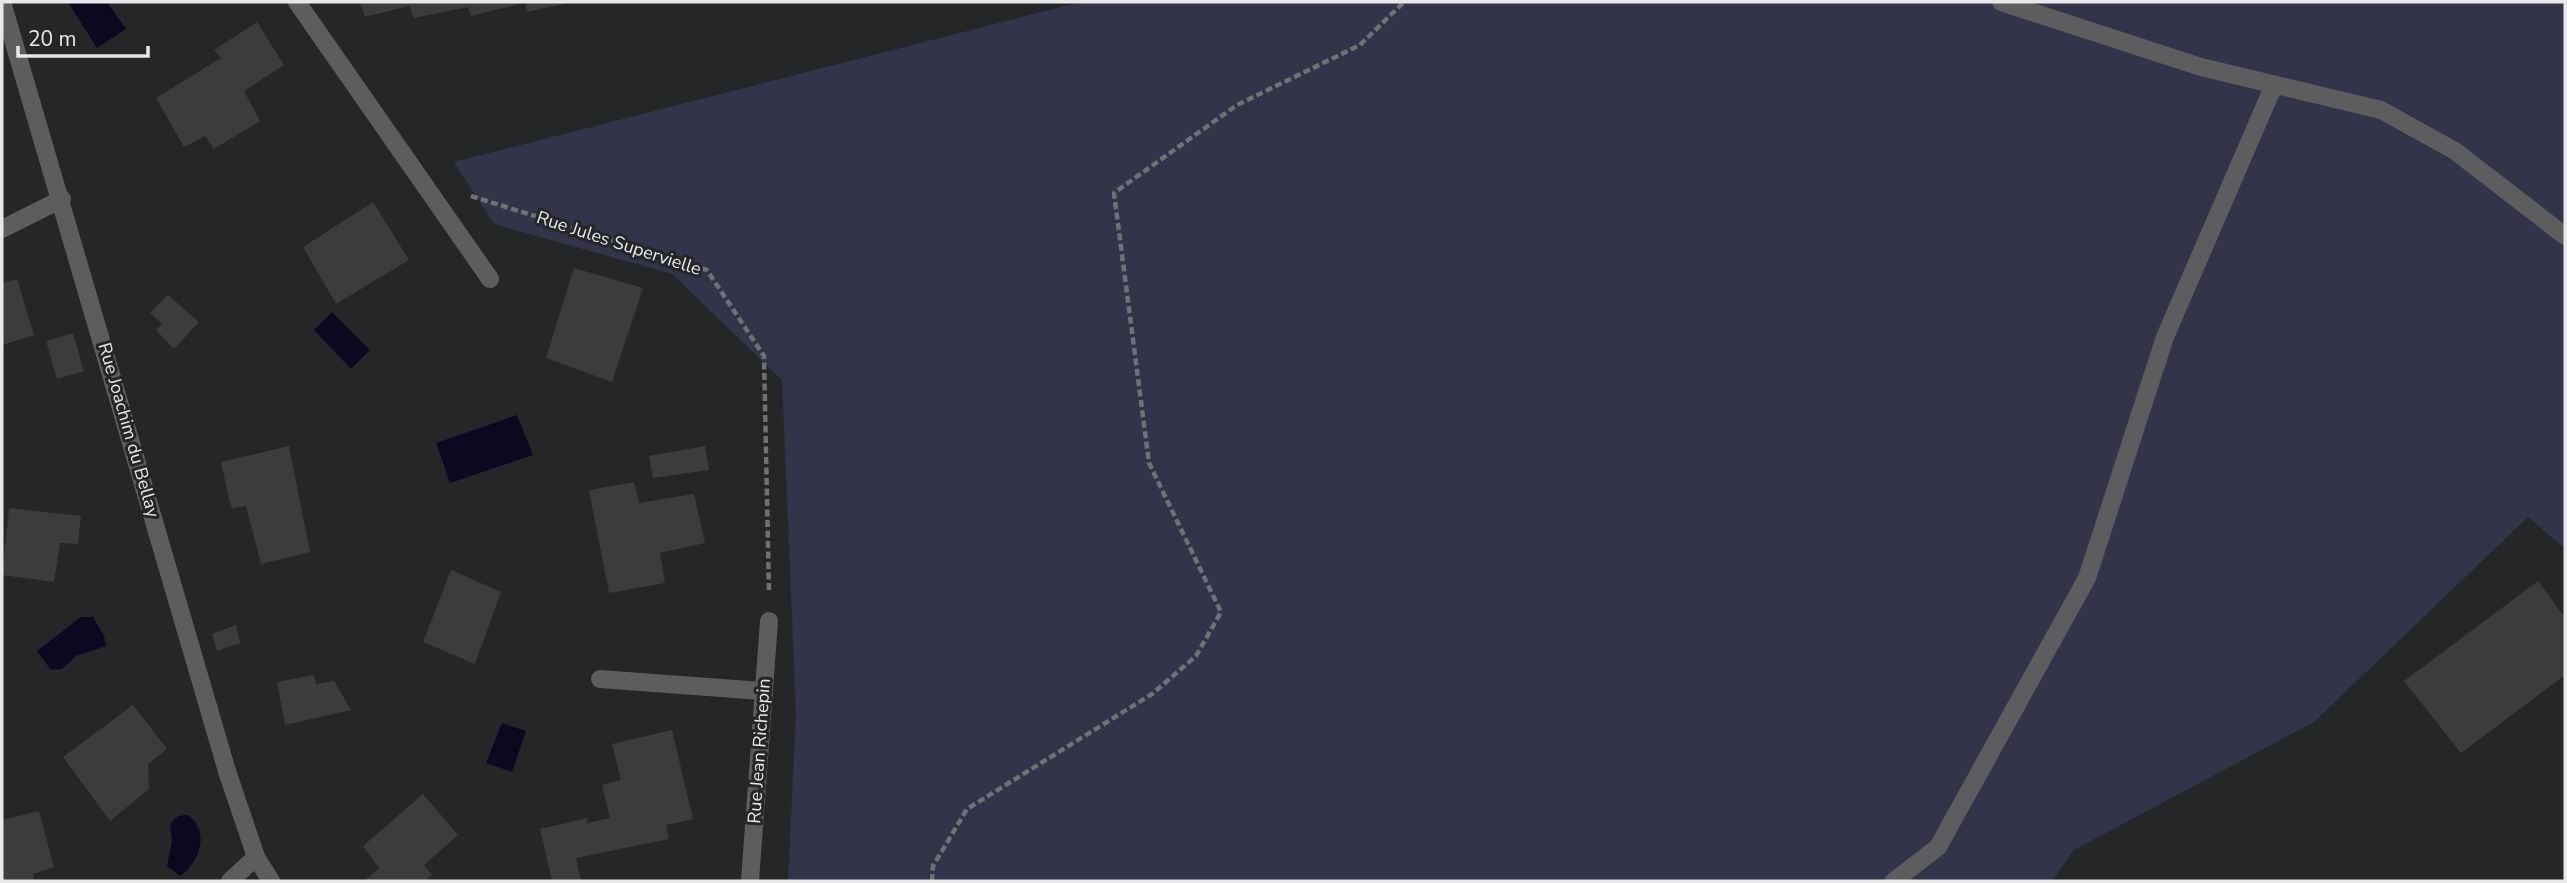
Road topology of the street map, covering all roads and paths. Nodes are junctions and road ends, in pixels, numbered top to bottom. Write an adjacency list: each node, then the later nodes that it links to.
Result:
1 (2, 2): 7 (street, Rue Joachim du Bellay)
2 (297, 2): 6 (street)
3 (1404, 2): 18 (path)
4 (2001, 2): 5 (street)
5 (2274, 85): 9 (street); 19 (street)
6 (420, 180): 10 (street); 11 (path, Rue Jules Supervielle)
7 (62, 199): 8 (street); 14 (street, Rue Joachim du Bellay)
8 (2, 229)
9 (2565, 236)
10 (490, 279)
11 (769, 621): 13 (street, Rue Jean Richepin)
12 (600, 679): 13 (street)
13 (762, 691): 17 (street, Rue Jean Richepin)
14 (256, 857): 15 (street); 16 (street, Rue Joachim du Bellay)
15 (230, 881)
16 (271, 881)
17 (750, 881)
18 (932, 881)
19 (1894, 881)

